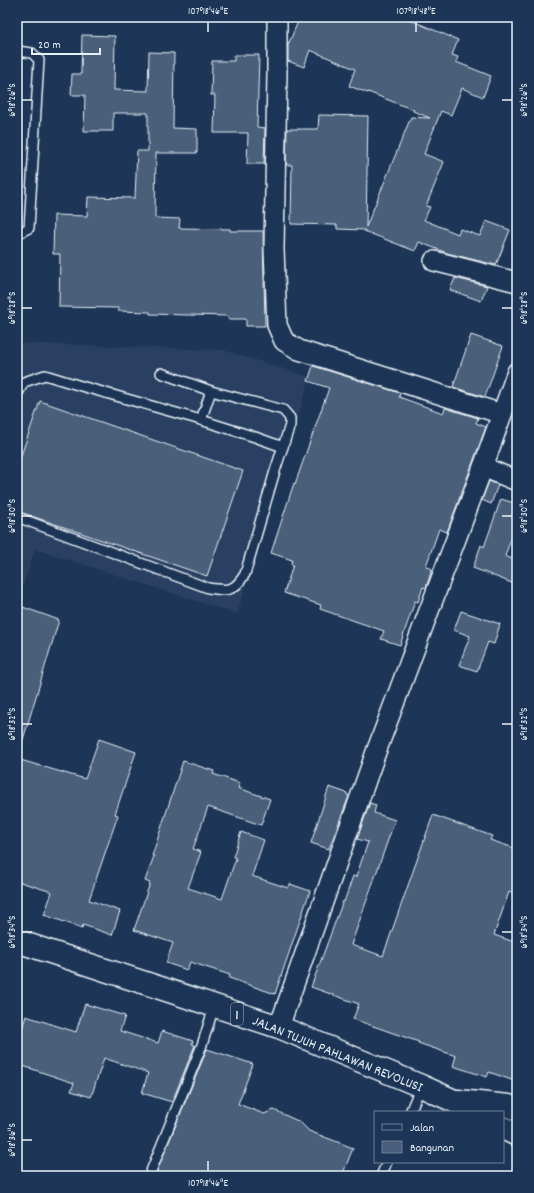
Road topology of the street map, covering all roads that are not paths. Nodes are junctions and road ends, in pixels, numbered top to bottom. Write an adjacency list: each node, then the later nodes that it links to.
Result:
1 (277, 17): 10 (street)
2 (17, 51): 3 (lane)
3 (17, 234)
4 (434, 260): 5 (street)
5 (517, 282)
6 (517, 372): 10 (street)
7 (161, 373): 8 (lane)
8 (211, 391): 11 (lane); 12 (lane)
9 (17, 395): 11 (lane)
10 (502, 414): 13 (street)
11 (201, 420): 12 (lane)
12 (283, 447): 15 (lane)
13 (483, 467): 14 (street); 18 (street)
14 (517, 482)
15 (17, 517)
16 (18, 943): 17 (main road, JALAN TUJUH PAHLAWAN REVOLUSI / 1)
17 (214, 1007): 18 (main road, JALAN TUJUH PAHLAWAN REVOLUSI / 1); 27 (lane)
18 (279, 1027): 19 (main road, JALAN TUJUH PAHLAWAN REVOLUSI / 1)
19 (421, 1086): 20 (main road, JALAN TUJUH PAHLAWAN REVOLUSI / 1); 22 (lane)
20 (452, 1100): 21 (main road, JALAN TUJUH PAHLAWAN REVOLUSI / 1); 23 (main road, JALAN TUJUH PAHLAWAN REVOLUSI / 1)
21 (517, 1110)
22 (410, 1111)
23 (471, 1111)
24 (504, 1128): 25 (main road)
25 (517, 1135)
26 (387, 1163): 28 (lane)
27 (149, 1176)
28 (381, 1176)

